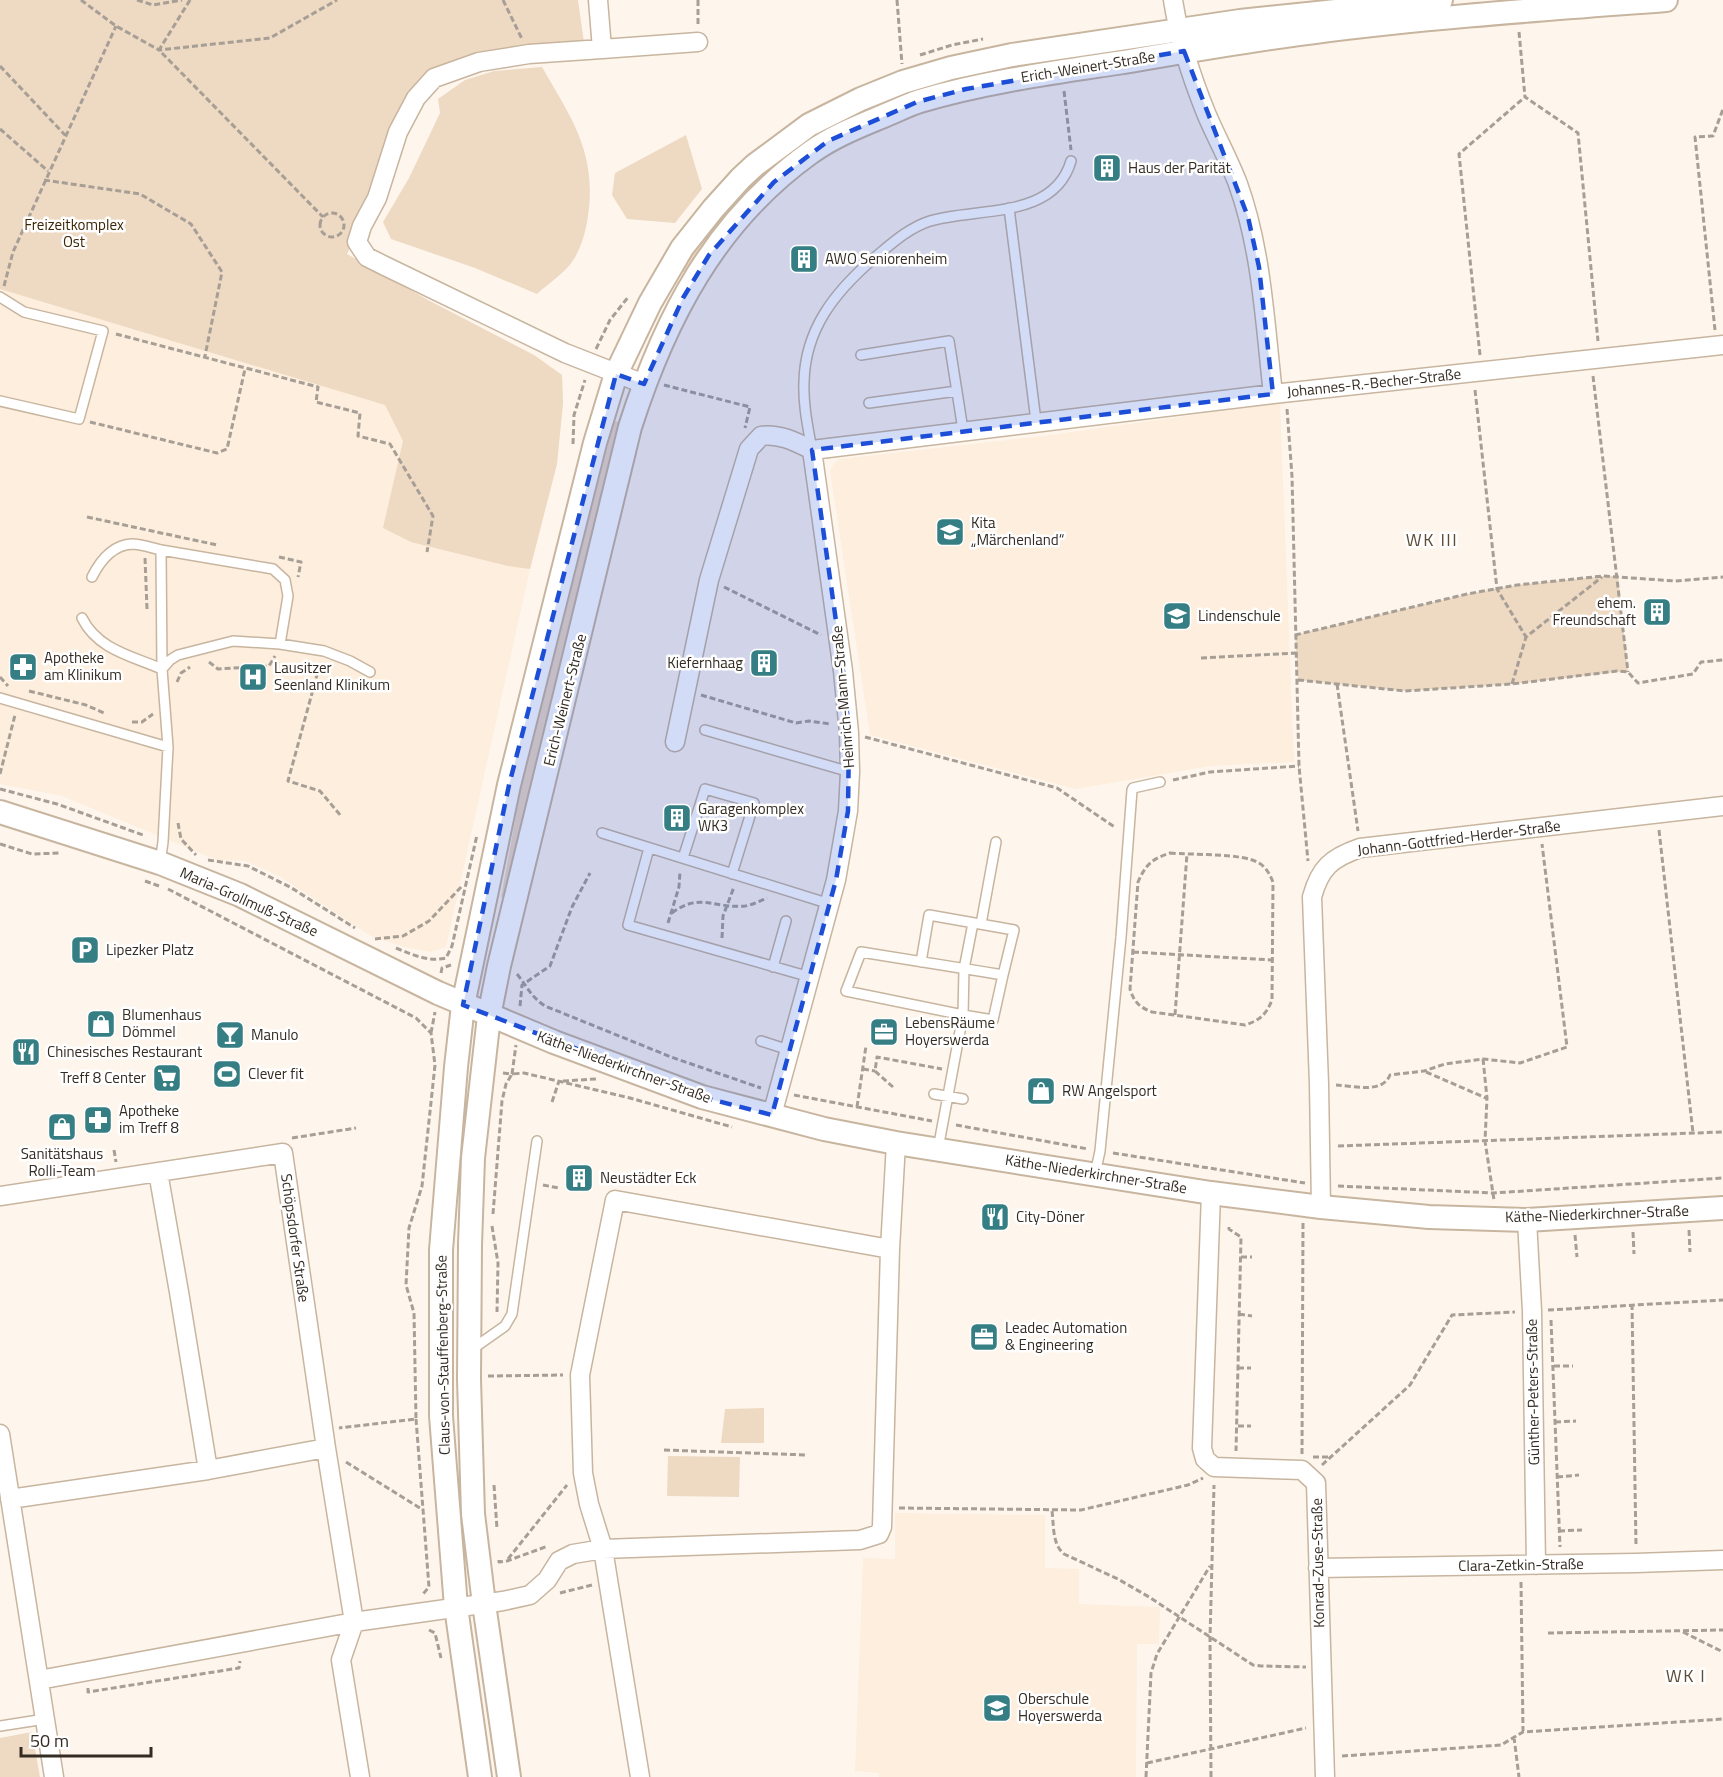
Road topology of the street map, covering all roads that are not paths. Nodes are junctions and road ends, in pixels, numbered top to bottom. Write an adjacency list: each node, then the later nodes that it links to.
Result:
1 (598, 0): 7 (street)
2 (1173, 0): 5 (street, Johannes-R.-Becher-Straße)
3 (1441, 0): 5 (street, Erich-Weinert-Straße)
4 (1666, 0): 5 (street, Erich-Weinert-Straße)
5 (1181, 41): 13 (street, Erich-Weinert-Straße); 14 (street, Erich-Weinert-Straße); 16 (street, Johannes-R.-Becher-Straße)
6 (698, 42): 7 (street)
7 (602, 49): 13 (street)
8 (1071, 161): 9 (lane, Heinrich-Mann-Straße)
9 (1009, 208): 19 (lane); 21 (lane, Heinrich-Mann-Straße)
10 (0, 298): 17 (lane)
11 (1720, 346): 16 (street, Johannes-R.-Becher-Straße)
12 (861, 355): 15 (lane)
13 (616, 374): 14 (street); 52 (street, Erich-Weinert-Straße)
14 (644, 384): 54 (street, Erich-Weinert-Straße)
15 (957, 391): 18 (lane); 20 (lane)
16 (1280, 393): 19 (street)
17 (0, 401)
18 (869, 403)
19 (1036, 421): 20 (street)
20 (963, 430): 21 (street)
21 (812, 450): 30 (street); 32 (street, Heinrich-Mann-Straße)
22 (161, 550): 23 (lane); 25 (lane); 26 (lane)
23 (92, 577)
24 (82, 618): 26 (lane)
25 (279, 648): 26 (lane); 27 (lane)
26 (162, 669): 31 (lane)
27 (370, 672)
28 (0, 698): 31 (lane)
29 (705, 730): 32 (lane)
30 (675, 742)
31 (168, 747): 40 (lane)
32 (850, 772): 42 (street, Heinrich-Mann-Straße)
33 (1160, 782): 49 (lane)
34 (1723, 806): 68 (street, Johann-Gottfried-Herder-Straße)
35 (0, 812): 40 (street, Maria-Grollmuß-Straße)
36 (602, 833): 38 (lane)
37 (996, 842): 44 (lane)
38 (650, 848): 39 (lane); 46 (lane)
39 (680, 858): 41 (lane); 41 (lane)
40 (160, 863): 52 (street, Maria-Grollmuß-Straße)
41 (732, 874): 42 (lane)
42 (830, 904): 51 (street, Heinrich-Mann-Straße)
43 (786, 921): 46 (lane)
44 (977, 923): 45 (lane); 47 (lane); 50 (lane)
45 (921, 962): 47 (lane); 53 (lane)
46 (773, 967): 51 (lane)
47 (964, 969): 50 (lane); 53 (lane)
48 (1106, 970): 49 (lane)
49 (1118, 971): 65 (lane)
50 (1004, 975): 53 (lane)
51 (810, 977): 56 (street, Heinrich-Mann-Straße)
52 (463, 1005): 54 (street, Maria-Grollmuß-Straße); 82 (street, Claus-von-Stauffenberg-Straße)
53 (963, 1015): 58 (lane)
54 (489, 1016): 60 (street, Käthe-Niederkirchner-Straße); 72 (street, Claus-von-Stauffenberg-Straße)
55 (760, 1041): 56 (lane)
56 (789, 1050): 60 (street, Heinrich-Mann-Straße)
57 (934, 1094): 58 (lane)
58 (948, 1096): 59 (lane); 63 (lane)
59 (963, 1099)
60 (772, 1115): 62 (street, Käthe-Niederkirchner-Straße)
61 (537, 1141): 72 (lane)
62 (896, 1143): 63 (street, Käthe-Niederkirchner-Straße); 71 (street)
63 (938, 1149): 65 (street, Käthe-Niederkirchner-Straße)
64 (158, 1172): 67 (street, Schöpsdorfer Straße); 74 (street, Schöpsdorfer Straße); 75 (street)
65 (1095, 1174): 66 (street, Käthe-Niederkirchner-Straße)
66 (1211, 1192): 68 (street, Käthe-Niederkirchner-Straße); 80 (street, Konrad-Zuse-Straße)
67 (0, 1196)
68 (1315, 1199): 70 (street, Käthe-Niederkirchner-Straße)
69 (1723, 1208): 70 (street, Käthe-Niederkirchner-Straße)
70 (1527, 1220): 79 (street, Günther-Peters-Straße)
71 (890, 1250): 77 (street); 77 (street)
72 (469, 1351): 81 (street, Claus-von-Stauffenberg-Straße)
73 (0, 1434): 76 (street)
74 (326, 1448): 75 (street); 83 (street, Schöpsdorfer Straße)
75 (208, 1470): 76 (street)
76 (10, 1499): 84 (street)
77 (603, 1550): 81 (street); 91 (street)
78 (1723, 1560): 79 (street, Clara-Zetkin-Straße)
79 (1528, 1565): 80 (street, Clara-Zetkin-Straße)
80 (1318, 1568): 92 (street, Konrad-Zuse-Straße)
81 (484, 1604): 82 (street); 90 (street, Claus-von-Stauffenberg-Straße)
82 (456, 1607): 83 (street); 89 (street, Claus-von-Stauffenberg-Straße)
83 (354, 1622): 84 (street); 88 (street)
84 (39, 1680): 85 (street)
85 (45, 1719): 86 (lane); 87 (street)
86 (0, 1726)
87 (54, 1777)
88 (360, 1777)
89 (480, 1777)
90 (509, 1777)
91 (640, 1777)
92 (1325, 1777)

